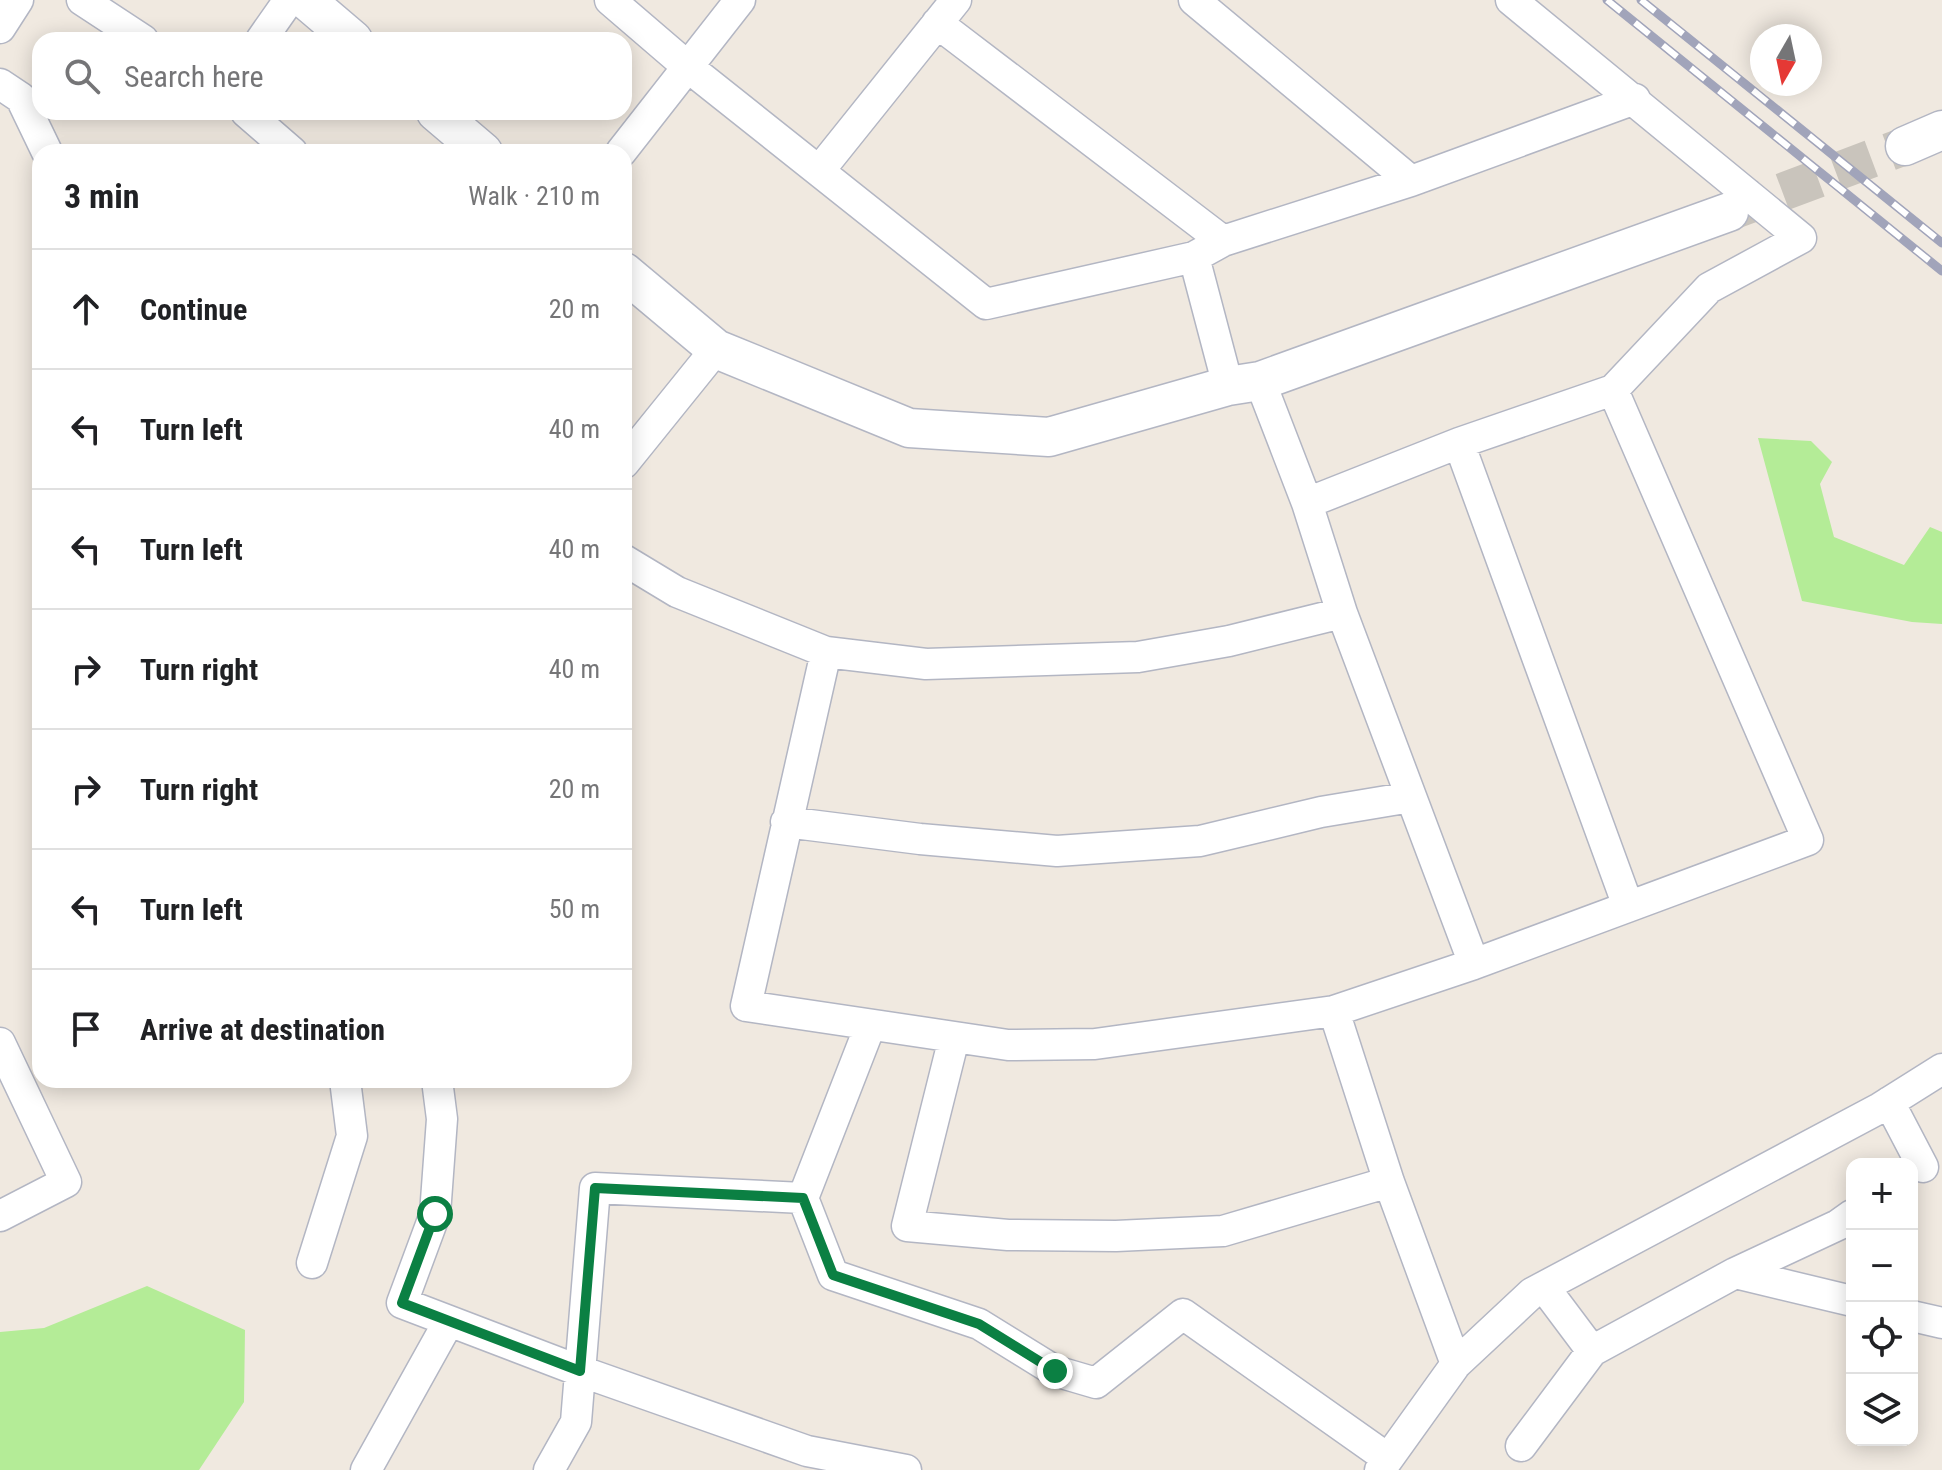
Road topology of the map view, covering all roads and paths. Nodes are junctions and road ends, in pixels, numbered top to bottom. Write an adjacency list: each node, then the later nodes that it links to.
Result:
1 (18, 0): 10 (street)
2 (82, 0): 11 (street)
3 (289, 0): 12 (street)
4 (306, 0): 13 (street)
5 (610, 0): 14 (street)
6 (740, 0): 14 (street)
7 (1194, 0): 26 (street)
8 (1511, 0): 16 (street)
9 (947, 12): 25 (street); 28 (street)
10 (0, 28)
11 (131, 32)
12 (267, 32)
13 (344, 32)
14 (688, 67): 23 (street); 25 (street)
15 (0, 84): 20 (street)
16 (1635, 99): 26 (street); 33 (street)
17 (255, 120): 21 (street)
18 (445, 120): 22 (street)
19 (1942, 130): 24 (street)
20 (43, 144)
21 (283, 144)
22 (474, 144)
23 (627, 144)
24 (1905, 146)
25 (819, 171): 29 (street)
26 (1411, 181): 28 (street)
27 (1729, 212): 32 (street)
28 (1223, 241): 29 (street)
29 (1194, 257): 32 (street)
30 (632, 279): 31 (street)
31 (716, 349): 32 (street); 34 (street)
32 (1244, 383): 36 (street)
33 (1613, 390): 35 (street); 42 (street)
34 (632, 441)
35 (1459, 443): 36 (street); 42 (street)
36 (1307, 503): 38 (street)
37 (632, 565): 39 (street)
38 (1342, 613): 39 (street); 40 (street)
39 (826, 652): 41 (street)
40 (1411, 797): 41 (street); 43 (street)
41 (786, 822): 45 (street)
42 (1628, 906): 43 (street)
43 (1474, 964): 44 (street)
44 (1334, 1011): 46 (street); 53 (street)
45 (870, 1026): 46 (street); 54 (street)
46 (954, 1038): 53 (street)
47 (0, 1043): 55 (street)
48 (1942, 1069): 51 (street)
49 (346, 1088): 57 (street)
50 (438, 1088): 62 (street)
51 (1889, 1102): 52 (street); 59 (street)
52 (1926, 1171)
53 (1389, 1182): 65 (street)
54 (803, 1198): 66 (street); 68 (street)
55 (0, 1216)
56 (1846, 1219): 58 (street)
57 (312, 1263)
58 (1735, 1273): 60 (street); 64 (street)
59 (1544, 1287): 64 (street); 65 (street)
60 (1846, 1300)
61 (1918, 1317): 63 (street)
62 (449, 1321): 66 (street); 69 (street)
63 (1942, 1323)
64 (1592, 1351): 67 (street)
65 (1456, 1364): 68 (street)
66 (580, 1371): 70 (street); 71 (street)
67 (1521, 1446)
68 (1383, 1464)
69 (366, 1470)
70 (549, 1470)
71 (906, 1470)

